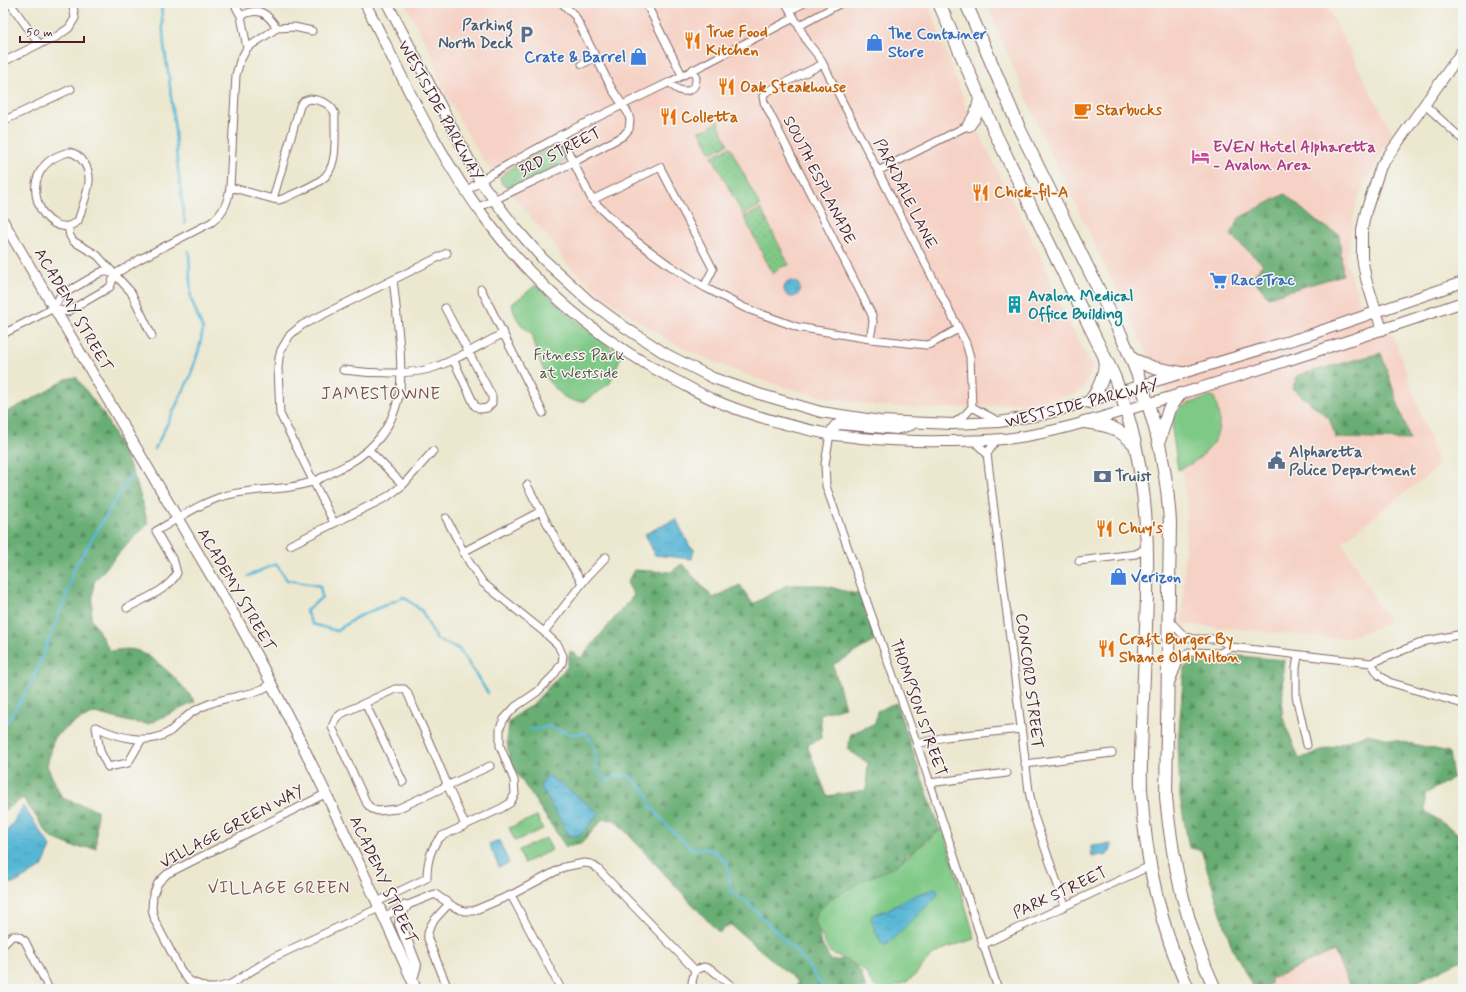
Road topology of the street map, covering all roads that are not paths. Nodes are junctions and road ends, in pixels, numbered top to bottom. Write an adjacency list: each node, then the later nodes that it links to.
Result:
1 (10, 3): 19 (street)
2 (70, 3): 19 (street)
3 (234, 3): 14 (street)
4 (365, 3): 42 (main road, WESTSIDE PARKWAY)
5 (387, 3): 40 (main road, WESTSIDE PARKWAY)
6 (562, 3): 22 (street)
7 (646, 3): 27 (street)
8 (786, 3): 13 (street, PARKDALE LANE)
9 (804, 3): 13 (street)
10 (841, 3): 16 (street)
11 (939, 3): 30 (highway)
12 (966, 3): 68 (highway)
13 (790, 10): 15 (street, PARKDALE LANE)
14 (241, 16): 17 (street); 20 (street)
15 (794, 18): 16 (street, PARKDALE LANE); 26 (street, 3RD STREET)
16 (798, 26): 25 (street, PARKDALE LANE)
17 (277, 28): 18 (street); 20 (street)
18 (312, 31)
19 (39, 44): 23 (street)
20 (247, 48): 41 (street)
21 (1463, 50): 32 (main road)
22 (596, 57): 24 (street); 31 (street)
23 (3, 62)
24 (582, 64)
25 (823, 64): 39 (street, PARKDALE LANE); 64 (street, SOUTH ESPLANADE)
26 (693, 69): 27 (street, 3RD STREET); 28 (street)
27 (682, 75): 28 (street, 3RD STREET)
28 (670, 82): 31 (street, 3RD STREET)
29 (71, 89): 33 (street)
30 (980, 99): 34 (highway); 35 (highway)
31 (622, 104): 36 (street, 3RD STREET); 38 (street, 3RD STREET)
32 (1424, 104): 37 (street); 58 (main road)
33 (3, 121)
34 (970, 125): 35 (highway); 39 (street)
35 (996, 134): 66 (highway)
36 (560, 135): 38 (street); 40 (street, 3RD STREET)
37 (1463, 140)
38 (574, 162): 44 (street, 3RD STREET); 45 (street)
39 (878, 172): 59 (street, PARKDALE LANE)
40 (480, 181): 42 (street, 3RD STREET); 44 (main road, WESTSIDE PARKWAY)
41 (230, 188): 43 (street); 50 (street)
42 (466, 191): 46 (main road, WESTSIDE PARKWAY)
43 (273, 199): 43 (street)
44 (494, 199): 46 (street, 3RD STREET); 82 (main road, WESTSIDE PARKWAY)
45 (592, 200): 53 (street); 53 (street)
46 (477, 208): 84 (main road, WESTSIDE PARKWAY)
47 (3, 221): 56 (main road, ACADEMY STREET)
48 (68, 226): 48 (street); 50 (street)
49 (448, 253): 51 (street)
50 (115, 274): 56 (street); 56 (street); 63 (street)
51 (393, 280): 70 (street); 92 (street)
52 (1463, 282): 58 (main road, WESTSIDE PARKWAY)
53 (704, 287): 64 (street)
54 (481, 289): 61 (street)
55 (1463, 302): 60 (main road, WESTSIDE PARKWAY)
56 (54, 308): 62 (street); 97 (main road, ACADEMY STREET)
57 (445, 308): 65 (street)
58 (1376, 313): 60 (main road); 71 (main road, WESTSIDE PARKWAY)
59 (958, 329): 64 (street); 77 (street, PARKDALE LANE)
60 (1382, 330): 74 (main road, WESTSIDE PARKWAY)
61 (504, 333): 65 (street); 79 (street)
62 (3, 334)
63 (152, 336)
64 (870, 339)
65 (468, 351): 67 (street); 67 (street)
66 (1105, 355): 73 (highway); 75 (highway)
67 (453, 359): 70 (street)
68 (1132, 359): 71 (highway); 72 (highway)
69 (343, 370): 70 (street)
70 (401, 372): 89 (street)
71 (1181, 373): 72 (main road, WESTSIDE PARKWAY)
72 (1143, 386): 73 (main road, WESTSIDE PARKWAY); 76 (highway)
73 (1121, 392): 75 (main road, WESTSIDE PARKWAY); 78 (highway)
74 (1180, 394): 76 (main road, WESTSIDE PARKWAY); 87 (highway)
75 (1090, 402): 80 (main road, WESTSIDE PARKWAY)
76 (1149, 403): 78 (main road, WESTSIDE PARKWAY); 87 (highway)
77 (972, 407): 80 (street); 83 (street)
78 (1126, 410): 81 (main road, WESTSIDE PARKWAY); 88 (highway)
79 (543, 413)
80 (999, 422): 83 (main road, WESTSIDE PARKWAY)
81 (1084, 422): 85 (main road, WESTSIDE PARKWAY); 88 (highway)
82 (916, 423): 83 (main road, WESTSIDE PARKWAY); 84 (main road)
83 (952, 424)
84 (830, 434): 86 (main road, WESTSIDE PARKWAY); 120 (street, THOMPSON STREET)
85 (996, 440): 86 (main road, WESTSIDE PARKWAY); 91 (street)
86 (974, 441): 91 (street)
87 (1159, 442): 108 (highway)
88 (1136, 446): 100 (highway)
89 (369, 450): 92 (street); 93 (street)
90 (433, 451): 93 (street)
91 (986, 454): 118 (street, CONCORD STREET)
92 (313, 481): 97 (street); 98 (street)
93 (403, 485): 98 (street)
94 (527, 485): 95 (street)
95 (541, 511): 101 (street); 106 (street)
96 (446, 518): 101 (street)
97 (178, 519): 107 (street); 114 (main road, ACADEMY STREET)
98 (334, 523): 99 (street)
99 (290, 545)
100 (1148, 545): 102 (street); 105 (highway)
101 (463, 552): 109 (street)
102 (1136, 554): 104 (street); 105 (street)
103 (606, 557): 106 (street)
104 (1079, 561)
105 (1147, 566): 131 (highway)
106 (582, 583): 109 (street)
107 (127, 608)
108 (1168, 619): 111 (street); 115 (highway)
109 (544, 632): 130 (street)
110 (1463, 634): 113 (street)
111 (1231, 647): 112 (street); 115 (street)
112 (1298, 656): 113 (street); 121 (street)
113 (1371, 663): 117 (street)
114 (272, 684): 119 (street); 129 (main road, ACADEMY STREET)
115 (1167, 691): 150 (highway)
116 (365, 703): 126 (street); 128 (street); 128 (street)
117 (1463, 704)
118 (1021, 729): 120 (street); 123 (street, CONCORD STREET)
119 (142, 740): 119 (street)
120 (917, 744): 127 (street, THOMPSON STREET)
121 (1307, 745)
122 (1112, 753): 123 (street)
123 (1025, 764): 136 (street, CONCORD STREET)
124 (490, 766): 128 (street)
125 (1007, 773): 127 (street)
126 (403, 782)
127 (929, 783): 139 (street, THOMPSON STREET)
128 (447, 786): 130 (street)
129 (327, 793): 134 (main road, ACADEMY STREET); 134 (street, VILLAGE GREEN WAY)
130 (465, 825): 134 (street, VILLAGE GREEN WAY)
131 (1150, 866): 136 (street, PARK STREET); 149 (highway)
132 (511, 895): 133 (street); 140 (street); 145 (street)
133 (449, 904): 135 (street); 144 (street)
134 (378, 905): 137 (main road, ACADEMY STREET)
135 (406, 906): 137 (street); 141 (main road)
136 (1065, 906): 139 (street, PARK STREET)
137 (383, 917): 141 (main road, ACADEMY STREET)
138 (3, 945): 142 (street)
139 (982, 945): 148 (street, THOMPSON STREET)
140 (694, 970): 146 (street); 147 (street)
141 (412, 979): 143 (main road, ACADEMY STREET)
142 (49, 989)
143 (416, 989)
144 (448, 989)
145 (561, 989)
146 (693, 989)
147 (735, 989)
148 (998, 989)
149 (1188, 989)
150 (1215, 989)

